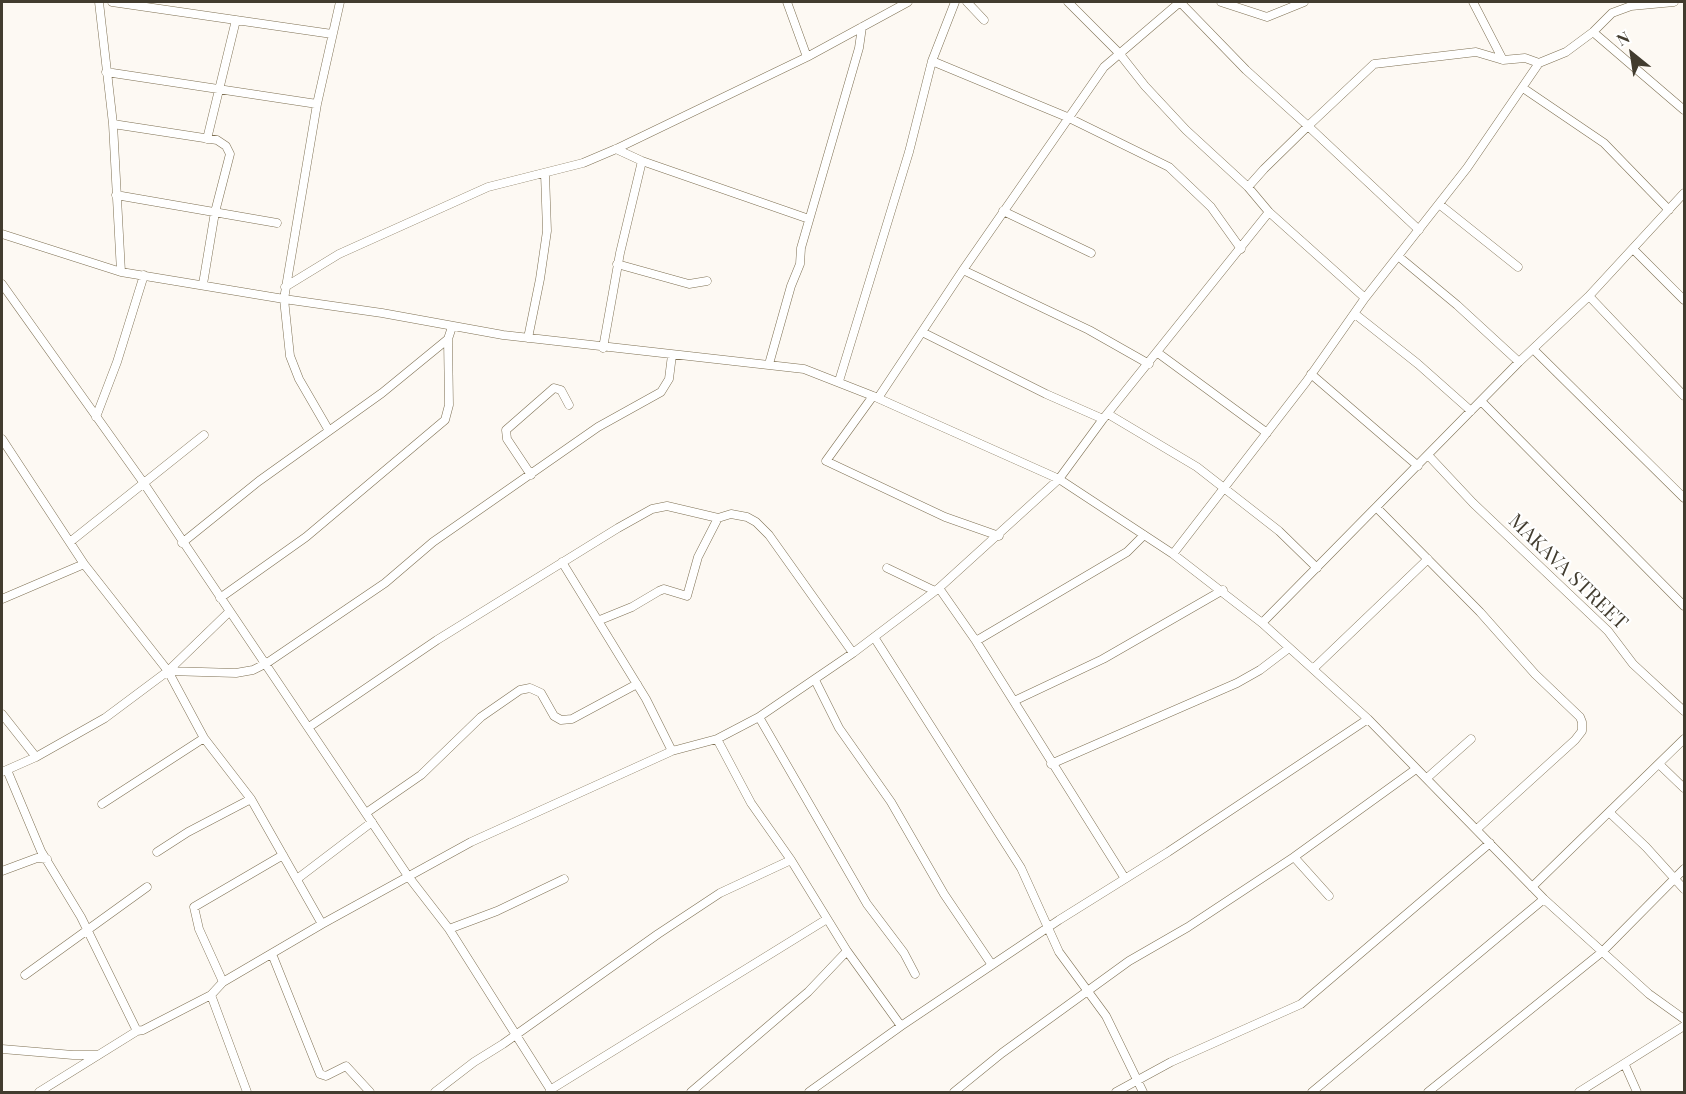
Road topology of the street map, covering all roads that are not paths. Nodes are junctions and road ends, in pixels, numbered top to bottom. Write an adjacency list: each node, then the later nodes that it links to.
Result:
1 (99, 2): 24 (street)
2 (112, 2): 14 (street)
3 (340, 2): 18 (street)
4 (787, 2): 20 (street)
5 (908, 2): 16 (street)
6 (955, 2): 22 (street)
7 (967, 2): 15 (street)
8 (1068, 2): 19 (street)
9 (1180, 2): 19 (street); 31 (street)
10 (1221, 2): 11 (street)
11 (1304, 2)
12 (1473, 2): 21 (street)
13 (1674, 2): 17 (street)
14 (236, 20): 18 (street); 25 (street)
15 (984, 20)
16 (862, 27): 20 (street); 44 (street)
17 (1593, 32): 23 (street); 28 (street)
18 (332, 34): 27 (street)
19 (1119, 53): 29 (street); 36 (street)
20 (807, 57): 33 (street)
21 (1503, 60): 23 (street); 31 (street)
22 (932, 61): 29 (street); 78 (street)
23 (1539, 63): 26 (street)
24 (106, 72): 25 (street); 30 (street)
25 (218, 87): 27 (street); 32 (street)
26 (1523, 88): 39 (street); 40 (street)
27 (317, 104): 60 (street)
28 (1684, 110)
29 (1067, 117): 41 (street); 48 (street)
30 (113, 124): 32 (street); 38 (street)
31 (1308, 126): 36 (street); 46 (street)
32 (207, 139): 42 (street)
33 (616, 149): 34 (street); 35 (street)
34 (642, 161): 44 (street); 52 (street)
35 (545, 173): 60 (street); 68 (street)
36 (1248, 187): 43 (street)
37 (1684, 194): 40 (street)
38 (116, 195): 42 (street); 55 (street)
39 (1439, 204): 46 (street); 53 (street)
40 (1669, 210): 49 (street)
41 (1003, 211): 50 (street); 54 (street)
42 (215, 212): 45 (street); 59 (street)
43 (1269, 212): 48 (street); 62 (street)
44 (809, 219): 75 (street)
45 (277, 223)
46 (1419, 230): 51 (street)
47 (2, 234): 55 (street)
48 (1241, 249): 72 (street)
49 (1633, 249): 61 (street); 64 (street)
50 (1091, 253)
51 (1398, 256): 62 (street); 74 (street)
52 (618, 264): 57 (street); 70 (street)
53 (1518, 267)
54 (963, 270): 67 (street); 76 (street)
55 (121, 272): 56 (street)
56 (144, 275): 59 (street); 85 (street)
57 (707, 281)
58 (2, 284): 85 (street)
59 (203, 284): 63 (street)
60 (285, 288): 63 (street)
61 (1588, 296): 71 (street); 79 (street)
62 (1365, 298): 65 (street)
63 (284, 299): 66 (street); 86 (street)
64 (1684, 300)
65 (1355, 314): 77 (street); 83 (street)
66 (452, 327): 68 (street); 69 (street)
67 (924, 333): 80 (street); 84 (street)
68 (528, 338): 70 (street)
69 (448, 339): 86 (street); 112 (street)
70 (603, 348): 73 (street)
71 (1533, 349): 74 (street); 97 (street)
72 (1158, 353): 76 (street); 87 (street)
73 (672, 355): 75 (street); 93 (street)
74 (1520, 362): 81 (street)
75 (770, 364): 78 (street)
76 (1149, 364): 84 (street)
77 (1311, 374): 87 (street); 92 (street)
78 (839, 381): 80 (street)
79 (1684, 396)
80 (875, 397): 94 (street); 101 (street)
81 (1482, 402): 83 (street); 114 (street)
82 (569, 405): 93 (street)
83 (1471, 411): 91 (street)
84 (1106, 416): 94 (street); 96 (street)
85 (96, 417): 95 (street)
86 (328, 429): 103 (street)
87 (1267, 433): 96 (street)
88 (204, 435): 95 (street)
89 (2, 439): 90 (street)
90 (4, 451): 102 (street)
91 (1428, 455): 92 (street); 128 (street, MAKAVA STREET)
92 (1418, 466): 98 (street)
93 (531, 475): 122 (street)
94 (1059, 479): 100 (street); 101 (street)
95 (143, 483): 102 (street); 103 (street)
96 (1224, 489): 104 (street); 109 (street)
97 (1684, 498)
98 (1377, 508): 105 (street); 109 (street)
99 (718, 518): 106 (street); 116 (street); 121 (street)
100 (1144, 535): 104 (street); 119 (street)
101 (999, 536): 110 (street)
102 (70, 542): 107 (street)
103 (182, 543): 112 (street)
104 (1173, 554): 111 (street)
105 (1428, 559): 123 (street); 150 (street)
106 (562, 562): 116 (street); 132 (street)
107 (84, 564): 113 (street); 124 (street)
108 (887, 568): 110 (street)
109 (1317, 568): 117 (street)
110 (937, 589): 118 (street); 119 (street)
111 (1223, 590): 117 (street); 127 (street)
112 (220, 598): 115 (street)
113 (2, 600)
114 (1684, 606)
115 (229, 612): 122 (street); 124 (street)
116 (600, 620): 126 (street)
117 (1262, 623): 120 (street)
118 (874, 637): 121 (street); 172 (street)
119 (976, 641): 127 (street)
120 (1289, 648): 123 (street); 139 (street)
121 (854, 653): 125 (street)
122 (267, 663): 124 (street); 132 (street)
123 (1313, 669): 131 (street)
124 (168, 671): 133 (street); 138 (street)
125 (815, 680): 130 (street); 177 (street)
126 (637, 684): 137 (street); 147 (street)
127 (1014, 701): 139 (street)
128 (1684, 711)
129 (2, 714): 138 (street)
130 (759, 717): 134 (street); 178 (street)
131 (1368, 719): 141 (street); 160 (street)
132 (309, 727): 147 (street)
133 (204, 738): 145 (street); 146 (street)
134 (717, 739): 137 (street); 156 (street)
135 (1472, 739): 143 (street)
136 (1684, 739): 140 (street)
137 (672, 751): 159 (street)
138 (36, 757): 142 (street)
139 (1051, 764): 160 (street)
140 (1660, 765): 144 (street); 148 (street)
141 (1416, 769): 143 (street); 154 (street)
142 (4, 771): 155 (street)
143 (1427, 778): 150 (street)
144 (1684, 788)
145 (250, 799): 152 (street); 153 (street)
146 (102, 804)
147 (366, 813): 149 (street)
148 (1610, 813): 163 (street); 165 (street)
149 (372, 822): 159 (street); 161 (street)
150 (1477, 829): 151 (street)
151 (1490, 843): 165 (street); 191 (street)
152 (158, 852)
153 (283, 855): 161 (street); 180 (street)
154 (1294, 857): 167 (street); 181 (street)
155 (47, 859): 158 (street); 173 (street)
156 (791, 860): 169 (street); 187 (street)
157 (1684, 868): 163 (street)
158 (2, 871)
159 (408, 876): 170 (street); 171 (street)
160 (1124, 877): 172 (street)
161 (297, 879): 170 (street)
162 (564, 879): 171 (street)
163 (1674, 879): 166 (street); 175 (street)
164 (147, 887): 173 (street)
165 (1532, 887): 168 (street)
166 (1684, 889)
167 (1329, 896)
168 (1544, 899): 175 (street); 203 (street)
169 (827, 919): 174 (street); 193 (street)
170 (322, 924): 176 (street)
171 (449, 928): 187 (street)
172 (1046, 928): 177 (street); 181 (street)
173 (87, 930): 179 (street); 186 (street)
174 (847, 951): 184 (street); 198 (street)
175 (1602, 952): 183 (street); 204 (street)
176 (272, 954): 180 (street); 196 (street)
177 (992, 965): 184 (street)
178 (915, 974)
179 (25, 975)
180 (223, 982): 182 (street)
181 (1088, 993): 191 (street); 200 (street)
182 (211, 995): 186 (street); 195 (street)
183 (1684, 1019)
184 (901, 1026): 199 (street)
185 (1684, 1026): 190 (street)
186 (137, 1031): 189 (street)
187 (514, 1036): 192 (street); 193 (street)
188 (2, 1049): 189 (street)
189 (99, 1055): 194 (street)
190 (1625, 1065): 205 (street); 206 (street)
191 (1138, 1081): 201 (street); 202 (street)
192 (447, 1089): 197 (street)
193 (551, 1091)
194 (39, 1092)
195 (247, 1092)
196 (370, 1092)
197 (435, 1092)
198 (691, 1092)
199 (809, 1092)
200 (954, 1092)
201 (1116, 1092)
202 (1143, 1092)
203 (1312, 1092)
204 (1428, 1092)
205 (1579, 1092)
206 (1636, 1092)

